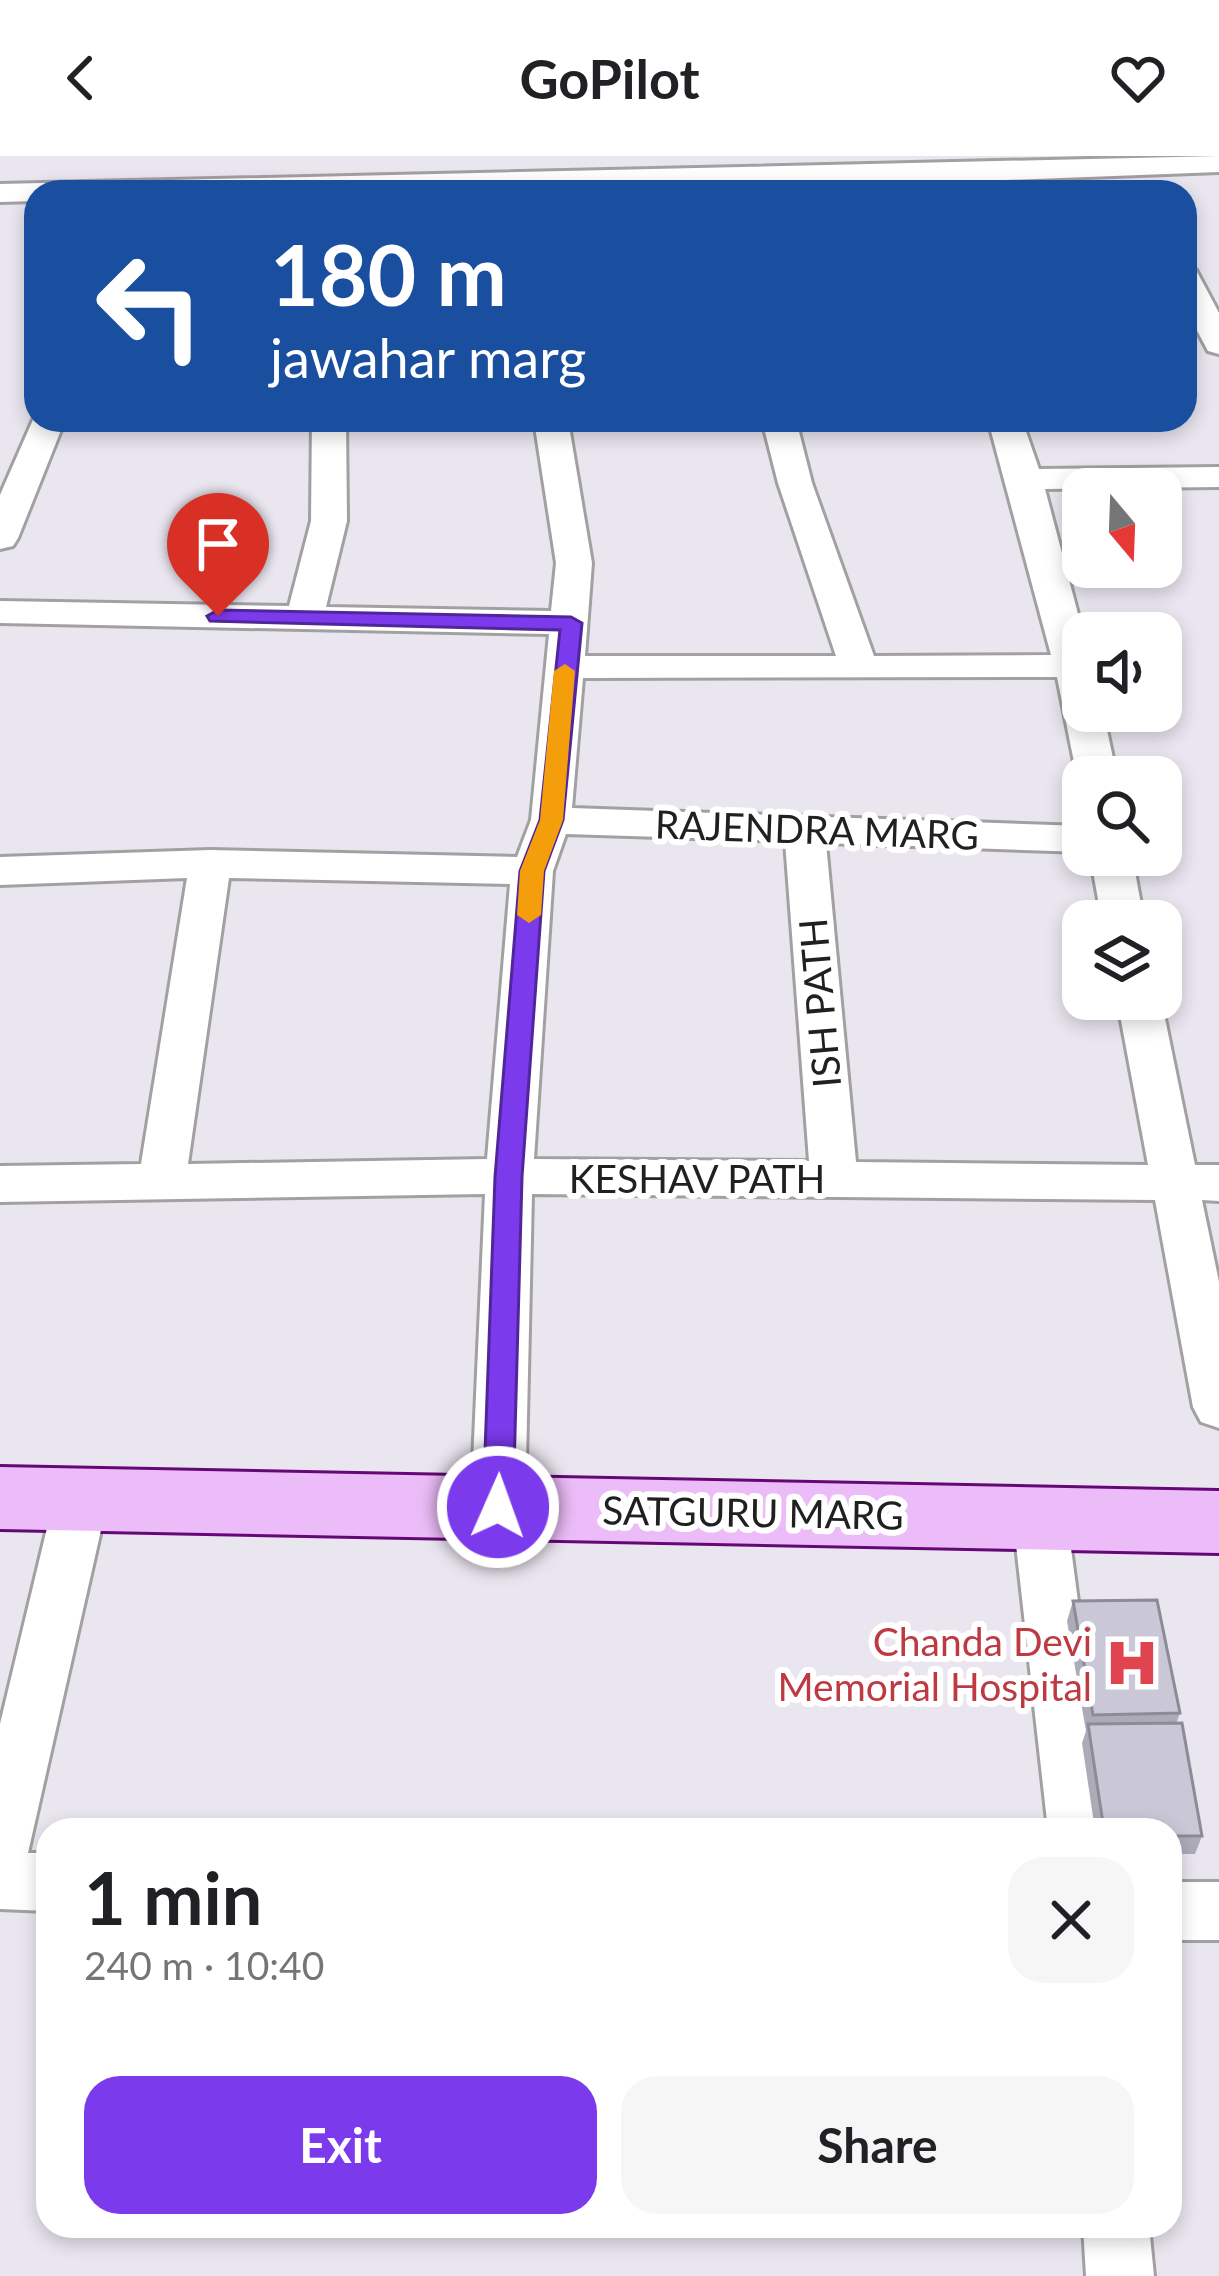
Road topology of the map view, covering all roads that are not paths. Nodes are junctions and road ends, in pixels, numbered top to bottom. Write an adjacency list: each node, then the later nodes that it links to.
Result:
1 (1219, 163): 4 (street)
2 (639, 167): 7 (street); 8 (street)
3 (425, 168): 5 (street); 6 (street)
4 (1136, 179): 9 (street)
5 (366, 180)
6 (503, 180)
7 (564, 180)
8 (715, 180)
9 (1084, 180)
10 (1197, 301): 11 (street)
11 (1219, 344)
12 (43, 432): 19 (street)
13 (329, 432): 21 (street)
14 (553, 432): 23 (street)
15 (782, 432): 25 (street)
16 (1008, 432): 18 (street)
17 (1219, 478): 18 (street)
18 (1025, 479): 22 (street)
19 (0, 538)
20 (0, 613): 21 (street)
21 (304, 618): 23 (street)
22 (1062, 623)
23 (568, 645): 25 (street); 26 (street)
24 (1062, 666): 25 (street)
25 (859, 668)
26 (551, 820): 27 (street, RAJENDRA MARG); 31 (street)
27 (804, 828): 28 (street, RAJENDRA MARG); 34 (street, ISH PATH)
28 (1062, 838)
29 (210, 864): 30 (street); 31 (street); 35 (street)
30 (0, 871)
31 (532, 871): 33 (street)
32 (1146, 1020): 36 (street)
33 (509, 1177): 34 (street, KESHAV PATH); 35 (street, KESHAV PATH); 41 (street)
34 (834, 1179): 36 (street, KESHAV PATH)
35 (162, 1183): 37 (street, KESHAV PATH)
36 (1198, 1183): 38 (street)
37 (0, 1184)
38 (1219, 1407)
39 (0, 1498): 40 (street, SATGURU MARG)
40 (81, 1499): 41 (street, SATGURU MARG); 45 (street)
41 (498, 1507): 42 (street, SATGURU MARG)
42 (1040, 1518): 43 (street, SATGURU MARG); 44 (street)
43 (1219, 1522)
44 (1077, 1818)
45 (0, 1848)
46 (0, 1880): 47 (street)
47 (36, 1882)
48 (1182, 1911): 49 (street)
49 (1219, 1911)
50 (1116, 2238): 51 (street)
51 (1120, 2276)

